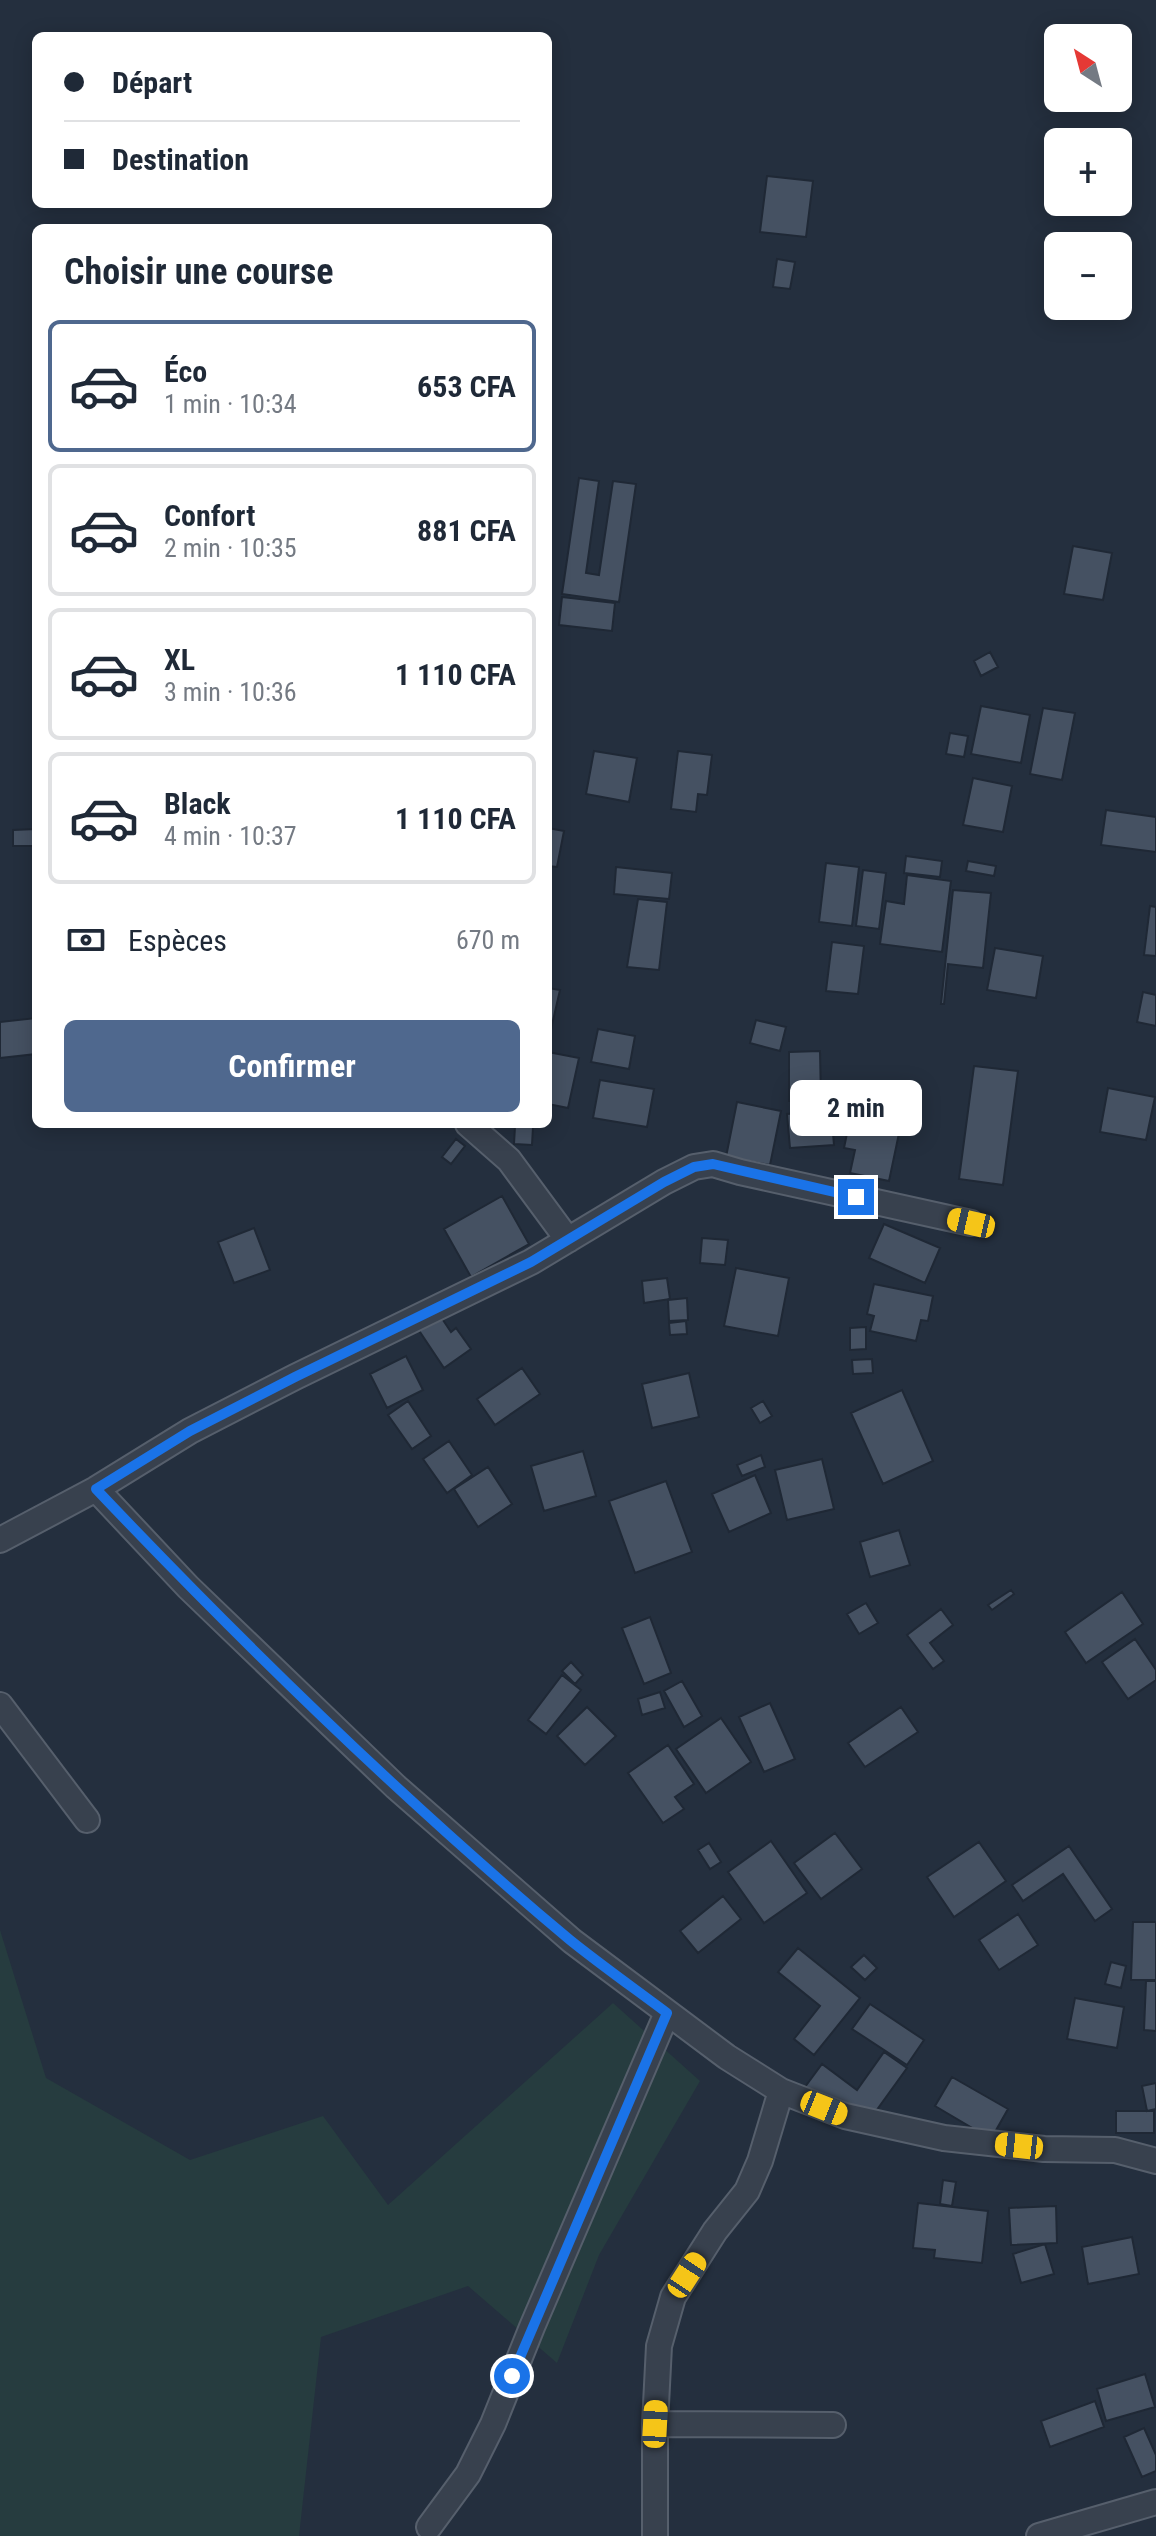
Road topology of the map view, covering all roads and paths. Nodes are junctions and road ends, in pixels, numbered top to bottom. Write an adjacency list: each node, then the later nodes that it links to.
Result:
1 (473, 1128): 3 (street)
2 (971, 1223): 3 (street)
3 (568, 1240): 4 (street)
4 (96, 1489): 5 (street); 8 (street)
5 (0, 1540)
6 (0, 1705): 7 (street)
7 (87, 1820)
8 (667, 2013): 9 (street); 14 (street)
9 (781, 2091): 10 (street); 11 (street)
10 (1156, 2161)
11 (655, 2424): 12 (street); 15 (street)
12 (833, 2425)
13 (1156, 2502): 16 (street)
14 (429, 2527)
15 (655, 2536)
16 (1039, 2536)

